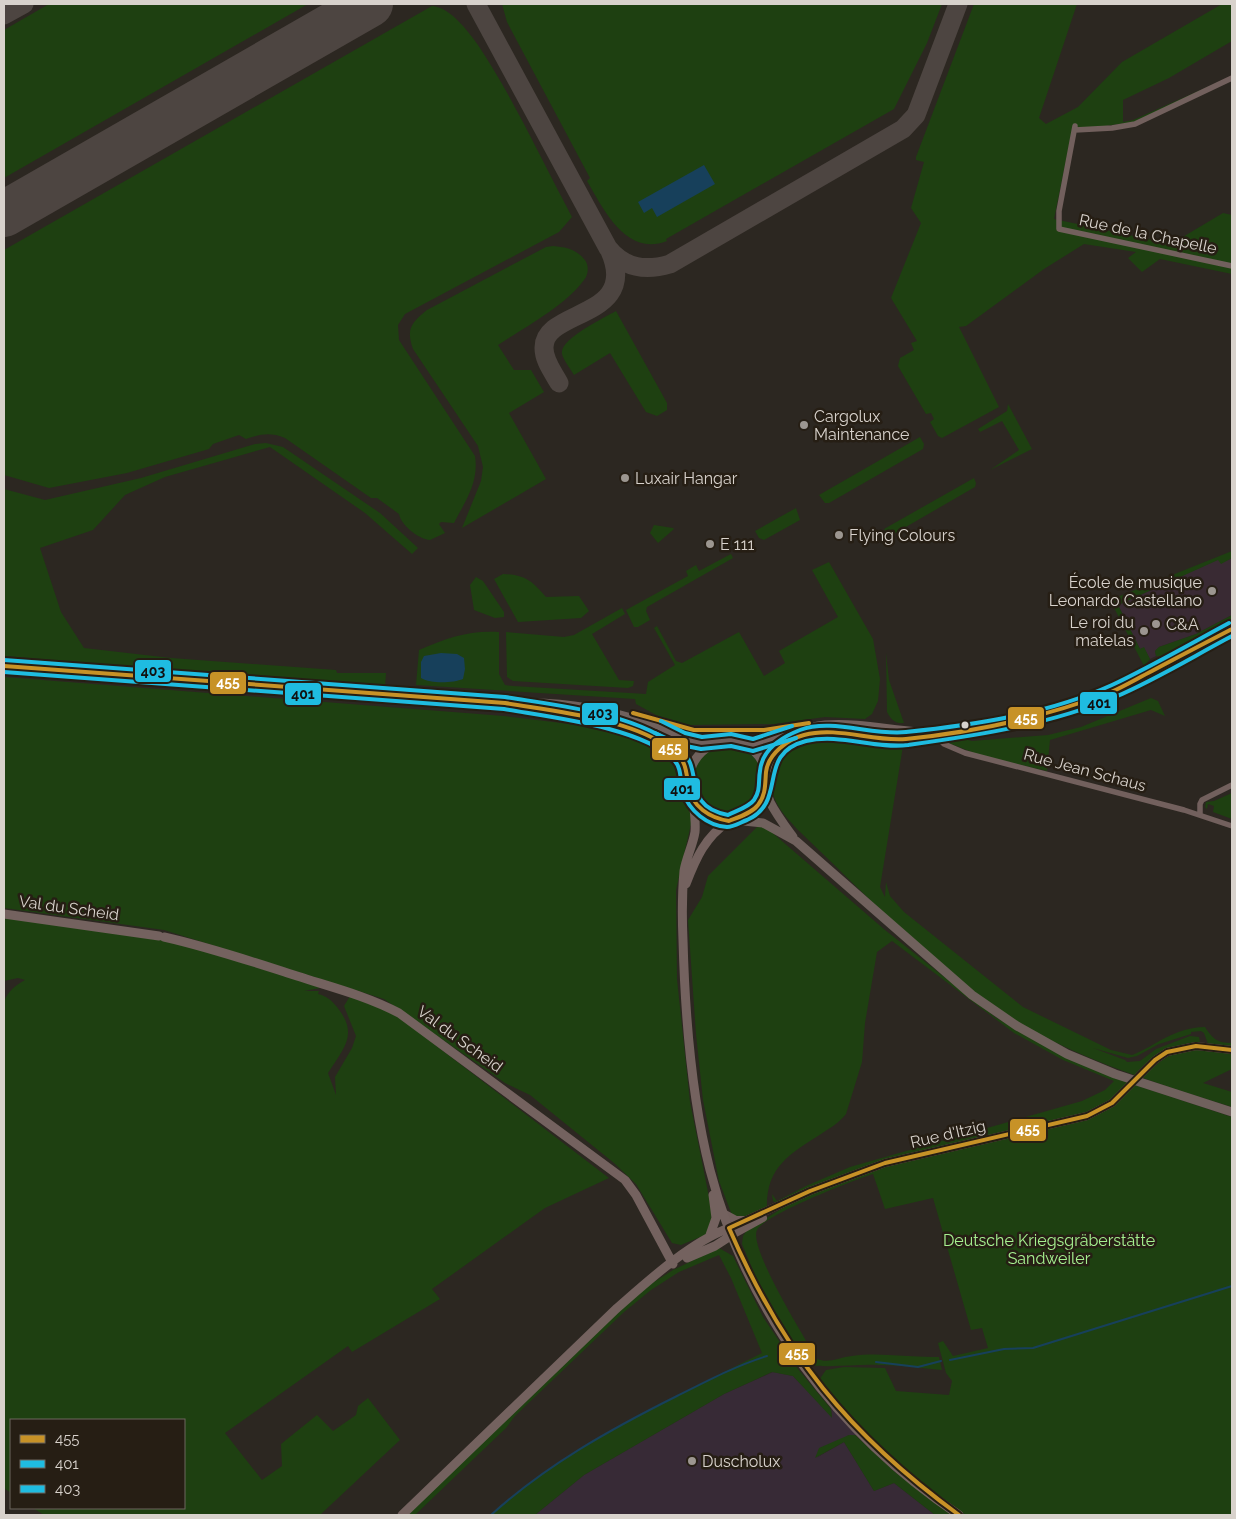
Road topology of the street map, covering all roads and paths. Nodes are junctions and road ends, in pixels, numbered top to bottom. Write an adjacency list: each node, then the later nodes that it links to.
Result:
1 (1232, 78): 2 (street, Rue de la Chapelle)
2 (1232, 266)
3 (1232, 629): 8 (main road)
4 (4, 666): 5 (main road)
5 (505, 704): 9 (main road); 12 (main road)
6 (876, 727): 7 (main road); 8 (main road); 10 (main road)
7 (815, 732): 8 (main road); 11 (main road)
8 (938, 733): 16 (street, Rue Jean Schaus)
9 (718, 741): 10 (main road); 12 (main road)
10 (744, 744): 11 (main road)
11 (766, 771): 14 (main road)
12 (688, 774): 15 (main road)
13 (1232, 785): 16 (street)
14 (767, 786): 17 (main road); 19 (main road)
15 (693, 799): 17 (main road); 20 (main road)
16 (1200, 815): 18 (street, Rue Jean Schaus)
17 (731, 821): 19 (main road); 20 (main road)
18 (1232, 826)
19 (796, 841): 23 (main road)
20 (684, 891): 24 (main road)
21 (4, 914): 32 (main road, Val du Scheid)
22 (1232, 1050): 25 (street, Rue d'Itzig)
23 (1232, 1112)
24 (710, 1170): 26 (main road); 29 (main road)
25 (810, 1191): 27 (street, Rue d'Itzig); 28 (street, Rue d'Itzig)
26 (723, 1213): 27 (street); 28 (main road)
27 (749, 1219): 28 (street, Rue d'Itzig)
28 (730, 1232): 29 (main road); 30 (main road); 31 (main road)
29 (710, 1235): 32 (main road)
30 (715, 1246): 31 (main road); 32 (main road)
31 (738, 1250): 34 (main road)
32 (672, 1264): 33 (main road)
33 (402, 1515)
34 (959, 1515)

